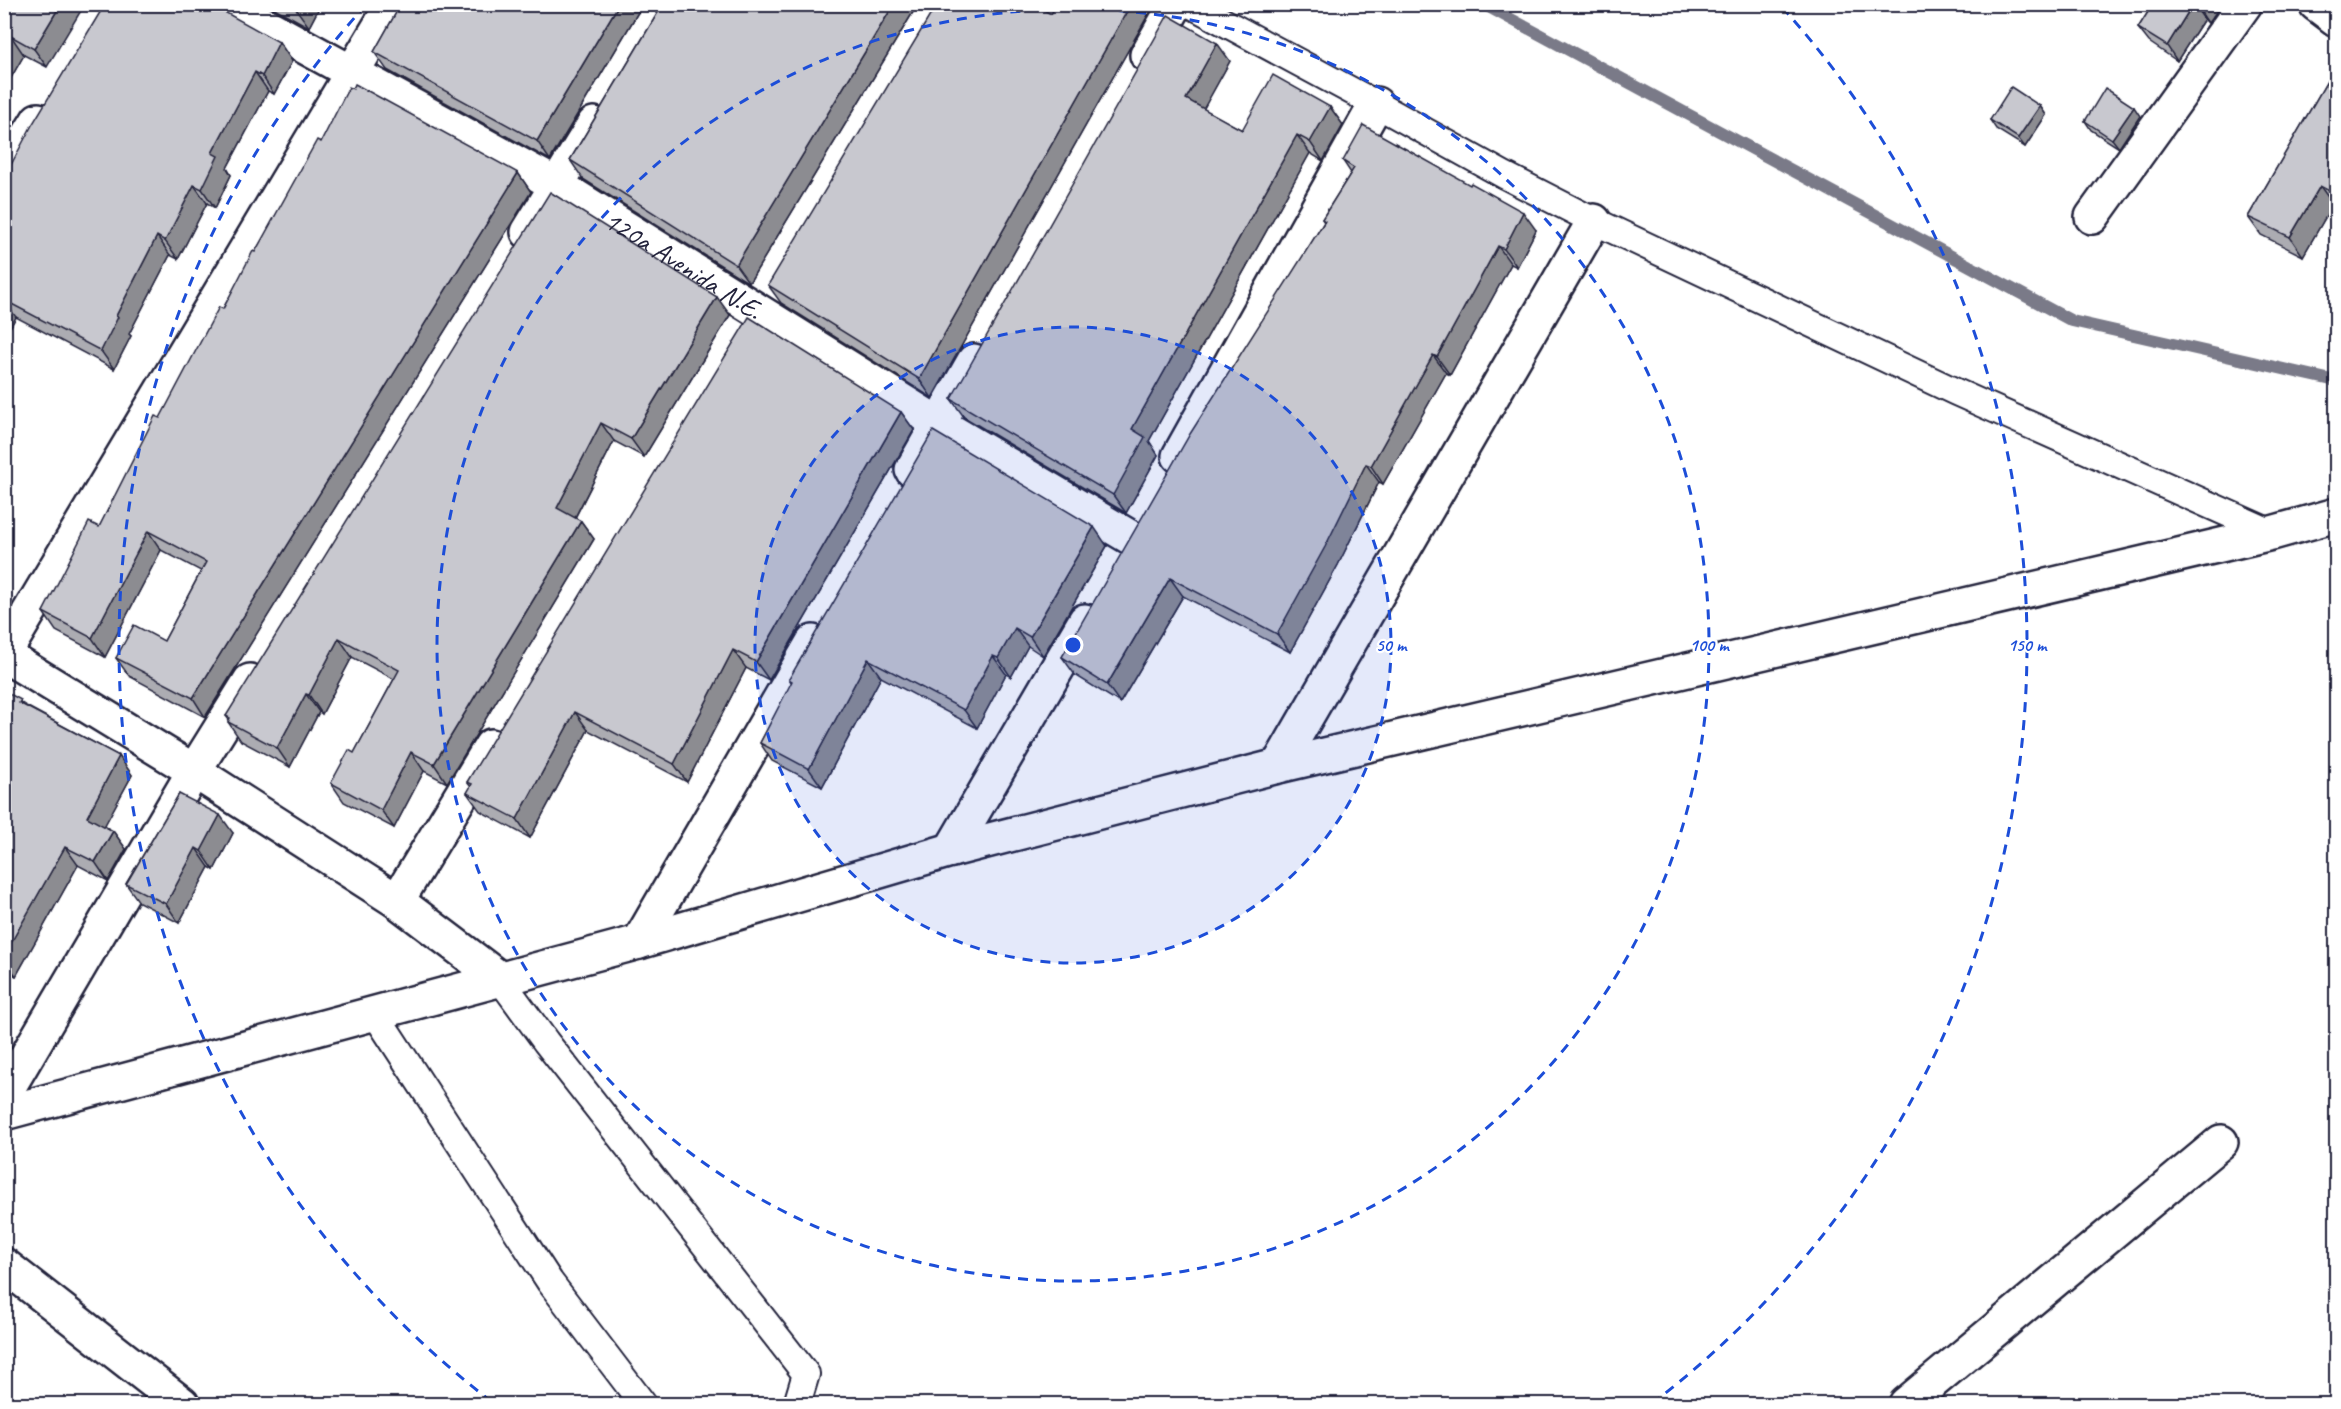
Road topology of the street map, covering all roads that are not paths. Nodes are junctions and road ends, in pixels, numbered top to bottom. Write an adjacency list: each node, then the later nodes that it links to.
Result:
1 (227, 4): 8 (street, 120a Avenida N.E.)
2 (393, 4): 8 (street)
3 (1176, 4): 9 (street)
4 (1190, 4): 12 (lane)
5 (2245, 4): 15 (street)
6 (2316, 4): 7 (street)
7 (2337, 19)
8 (352, 73): 14 (street, 120a Avenida N.E.); 27 (street)
9 (1136, 76)
10 (53, 95): 13 (street)
11 (611, 95): 14 (street)
12 (1376, 104): 16 (lane); 20 (street)
13 (4, 176)
14 (557, 185): 17 (street); 19 (street, 120a Avenida N.E.)
15 (2092, 218)
16 (1594, 221): 23 (lane); 30 (street)
17 (514, 256)
18 (991, 332): 19 (street)
19 (939, 424): 21 (street); 24 (street, 120a Avenida N.E.)
20 (1162, 487)
21 (897, 496)
22 (2337, 515): 23 (street)
23 (2272, 533): 30 (street)
24 (1115, 569)
25 (1098, 599): 32 (street)
26 (825, 621): 34 (street)
27 (4, 654): 31 (street)
28 (263, 660): 31 (street)
29 (508, 718): 33 (street)
30 (1278, 766): 32 (street)
31 (194, 771): 33 (street); 37 (street)
32 (951, 850): 34 (street)
33 (397, 901): 35 (street)
34 (639, 942): 35 (street)
35 (500, 979): 36 (street); 43 (lane)
36 (374, 1012): 38 (street); 42 (lane)
37 (4, 1095)
38 (4, 1113)
39 (2221, 1142): 44 (street)
40 (4, 1265): 41 (street)
41 (182, 1404)
42 (643, 1404)
43 (797, 1404)
44 (1906, 1404)

